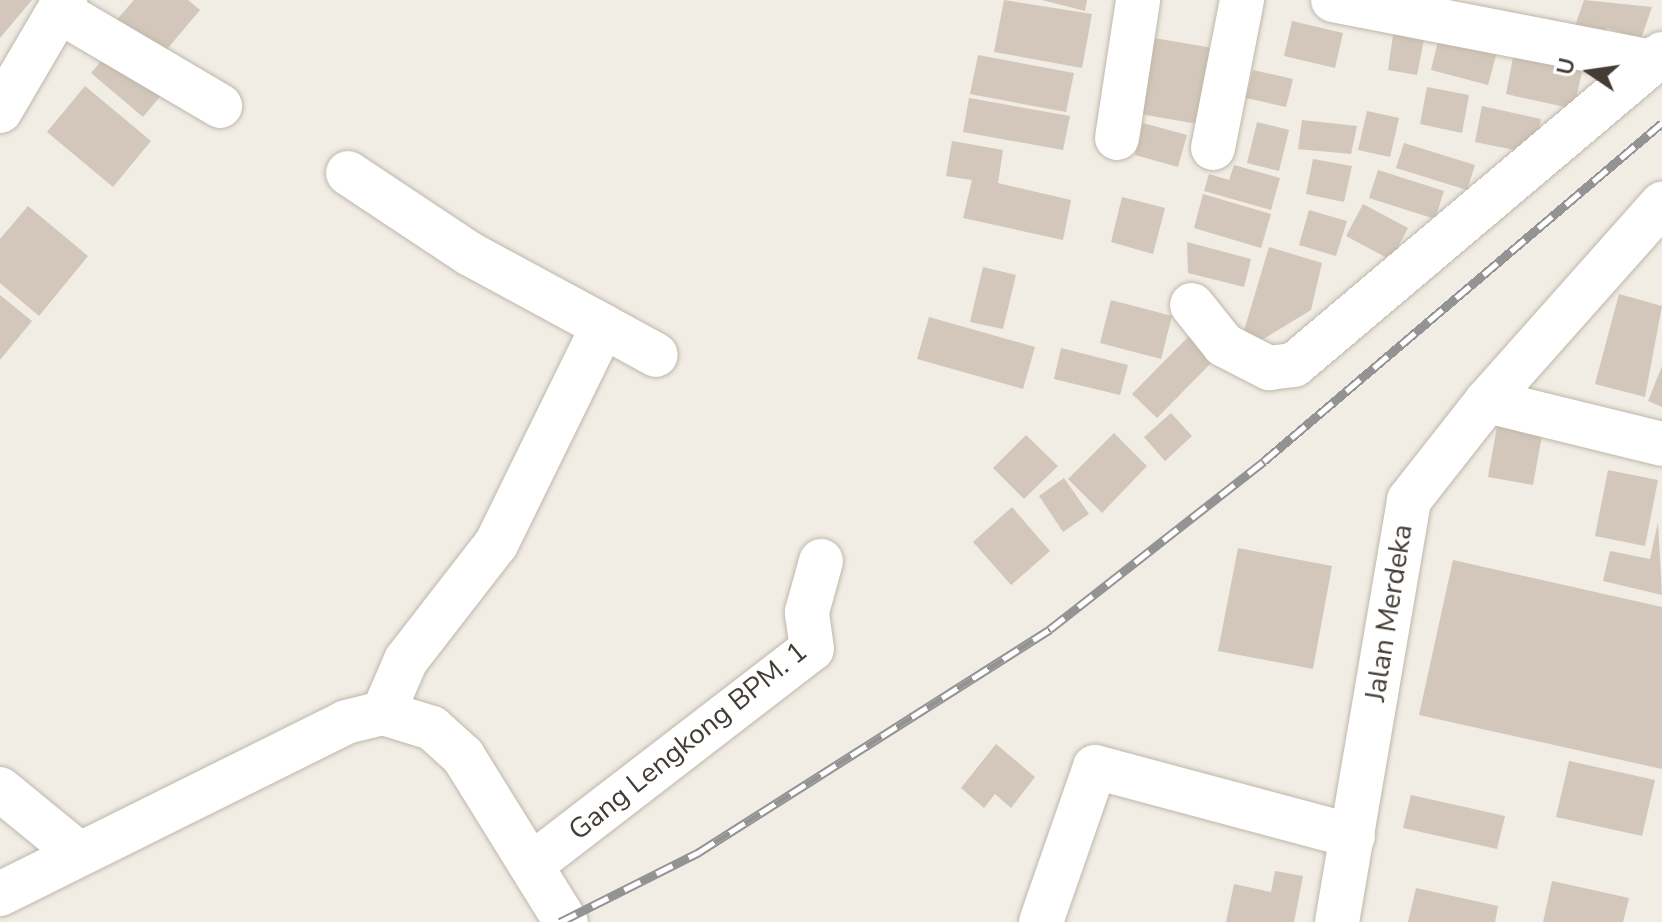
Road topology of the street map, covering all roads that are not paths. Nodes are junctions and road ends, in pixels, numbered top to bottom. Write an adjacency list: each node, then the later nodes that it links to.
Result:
1 (1138, 0): 8 (street)
2 (1242, 0): 9 (street)
3 (1333, 0): 5 (street)
4 (62, 6): 6 (street); 7 (street)
5 (1657, 58): 12 (street)
6 (220, 106)
7 (0, 111)
8 (1117, 138)
9 (1213, 148)
10 (348, 173): 13 (street)
11 (1662, 204): 15 (street, Jalan Merdeka)
12 (1192, 305)
13 (603, 326): 14 (street); 18 (street)
14 (656, 355)
15 (1487, 401): 16 (street); 20 (street, Jalan Merdeka)
16 (1662, 444)
17 (821, 561): 22 (street, Gang Lengkong BPM. 1)
18 (383, 713): 21 (street); 22 (street)
19 (0, 789): 21 (street)
20 (1353, 836): 25 (street); 26 (street, Jalan Merdeka)
21 (77, 852): 23 (street)
22 (535, 862): 24 (street)
23 (0, 894)
24 (566, 922)
25 (1041, 922)
26 (1337, 922)

